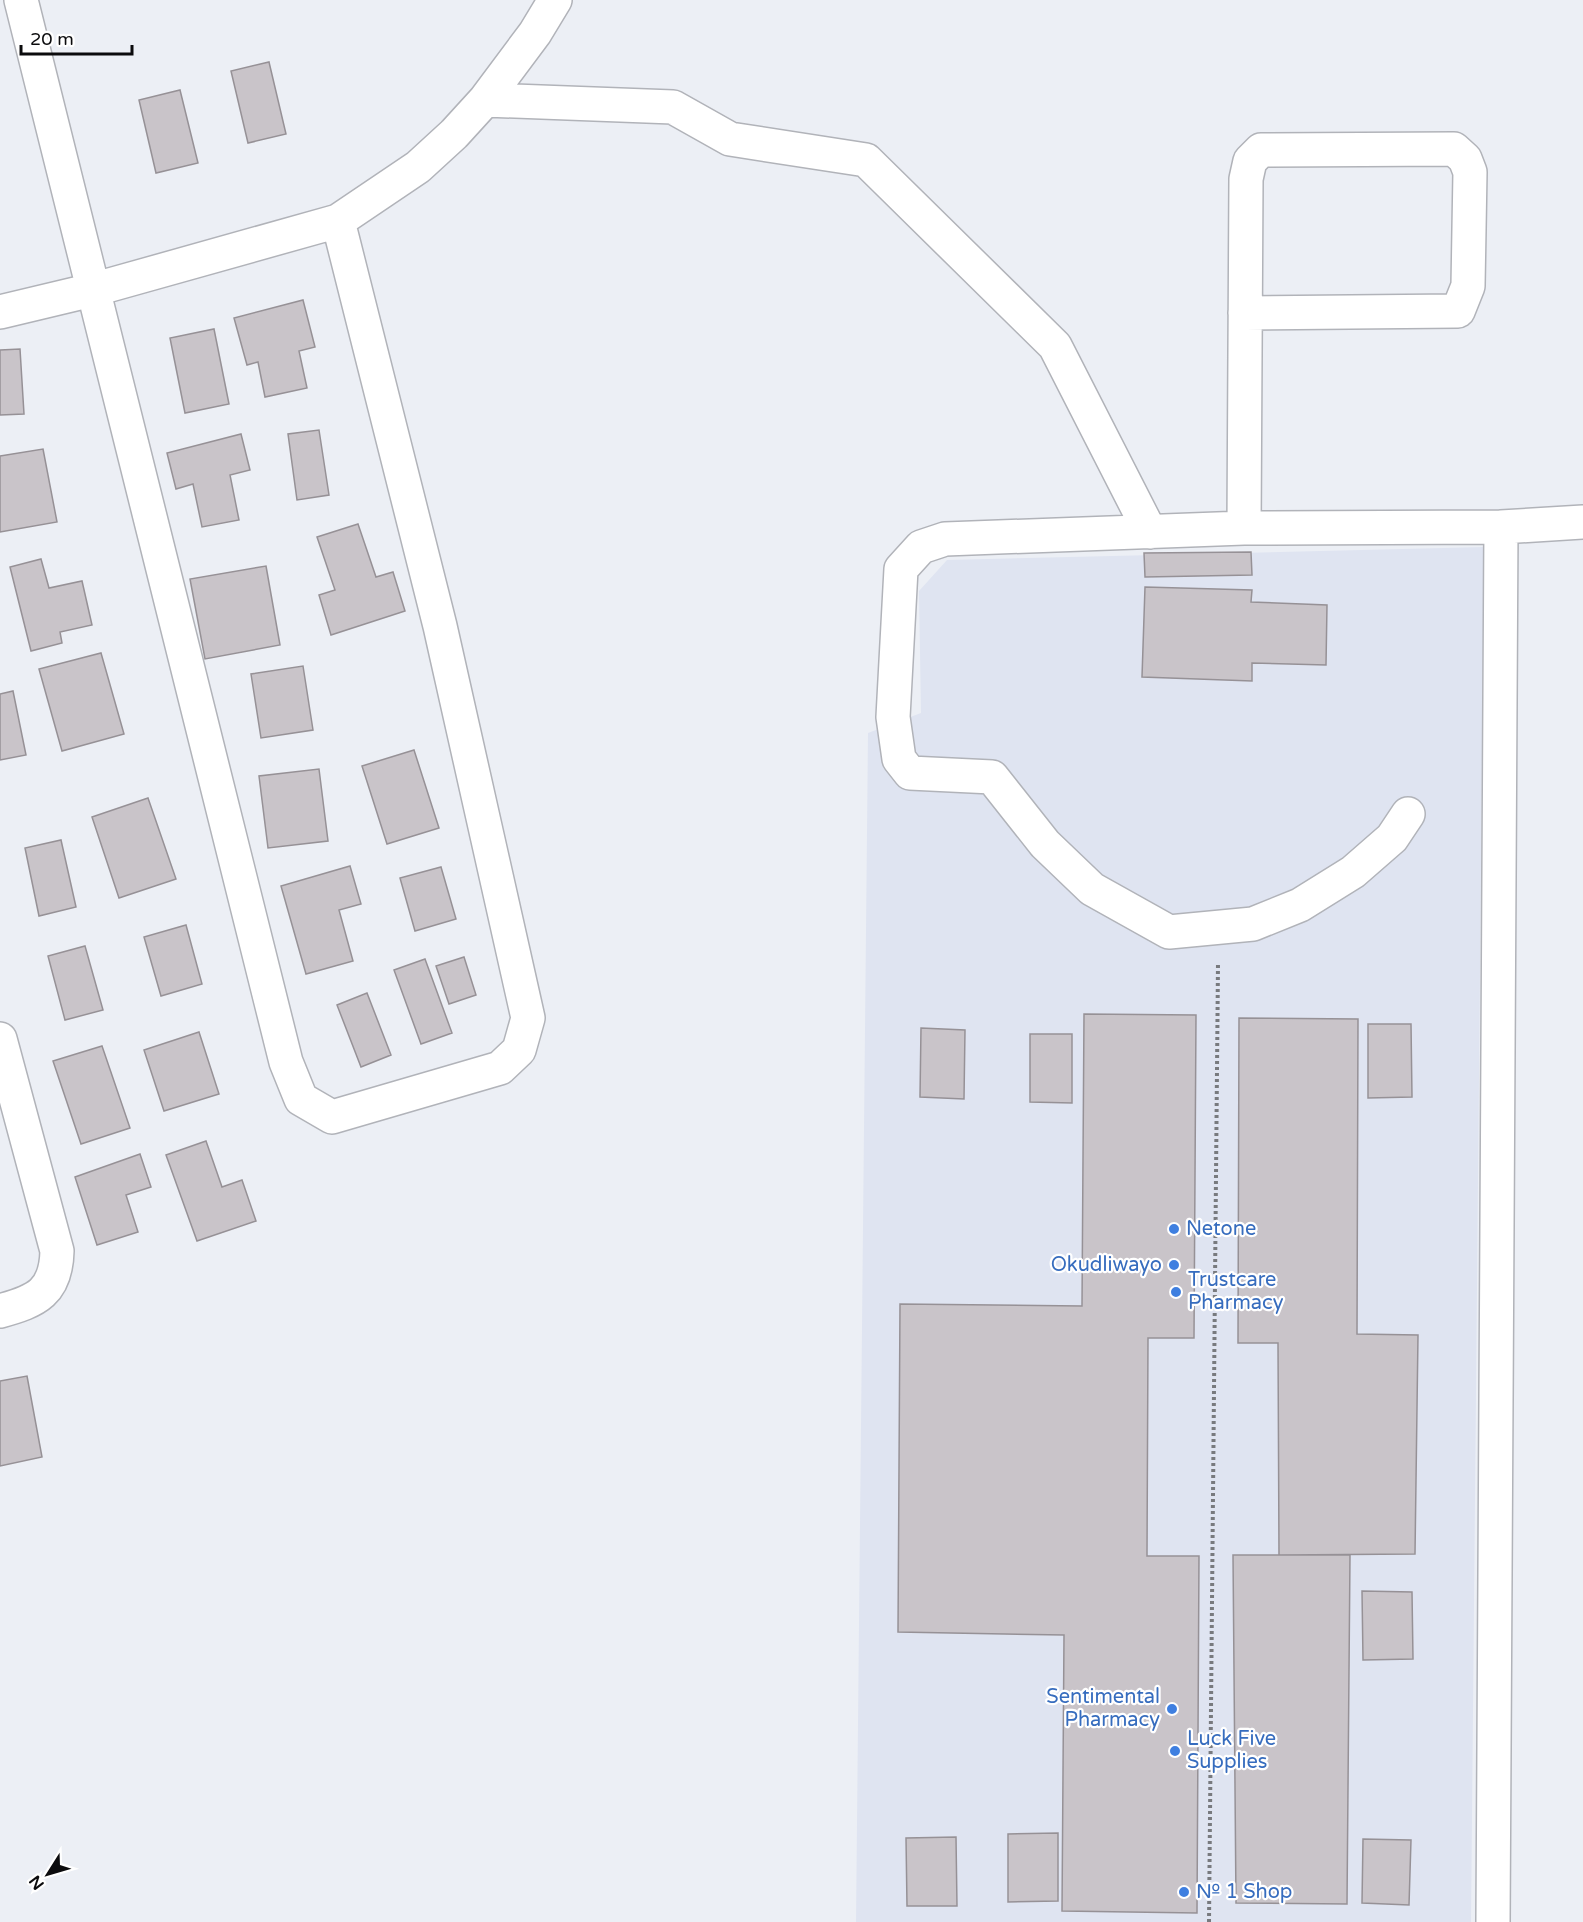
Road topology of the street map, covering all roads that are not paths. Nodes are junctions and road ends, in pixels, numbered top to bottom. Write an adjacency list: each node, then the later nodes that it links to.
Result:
1 (21, 0): 5 (street)
2 (555, 0): 3 (street)
3 (485, 100): 4 (street); 11 (street)
4 (338, 221): 5 (street); 5 (street)
5 (92, 290): 6 (street)
6 (0, 312)
7 (1245, 313): 7 (street); 10 (street)
8 (1583, 522): 9 (street)
9 (1501, 527): 10 (street); 15 (street)
10 (1244, 528): 11 (street)
11 (1150, 532): 12 (street)
12 (1408, 814)
13 (0, 1040): 14 (street)
14 (0, 1311)
15 (1493, 1922)

